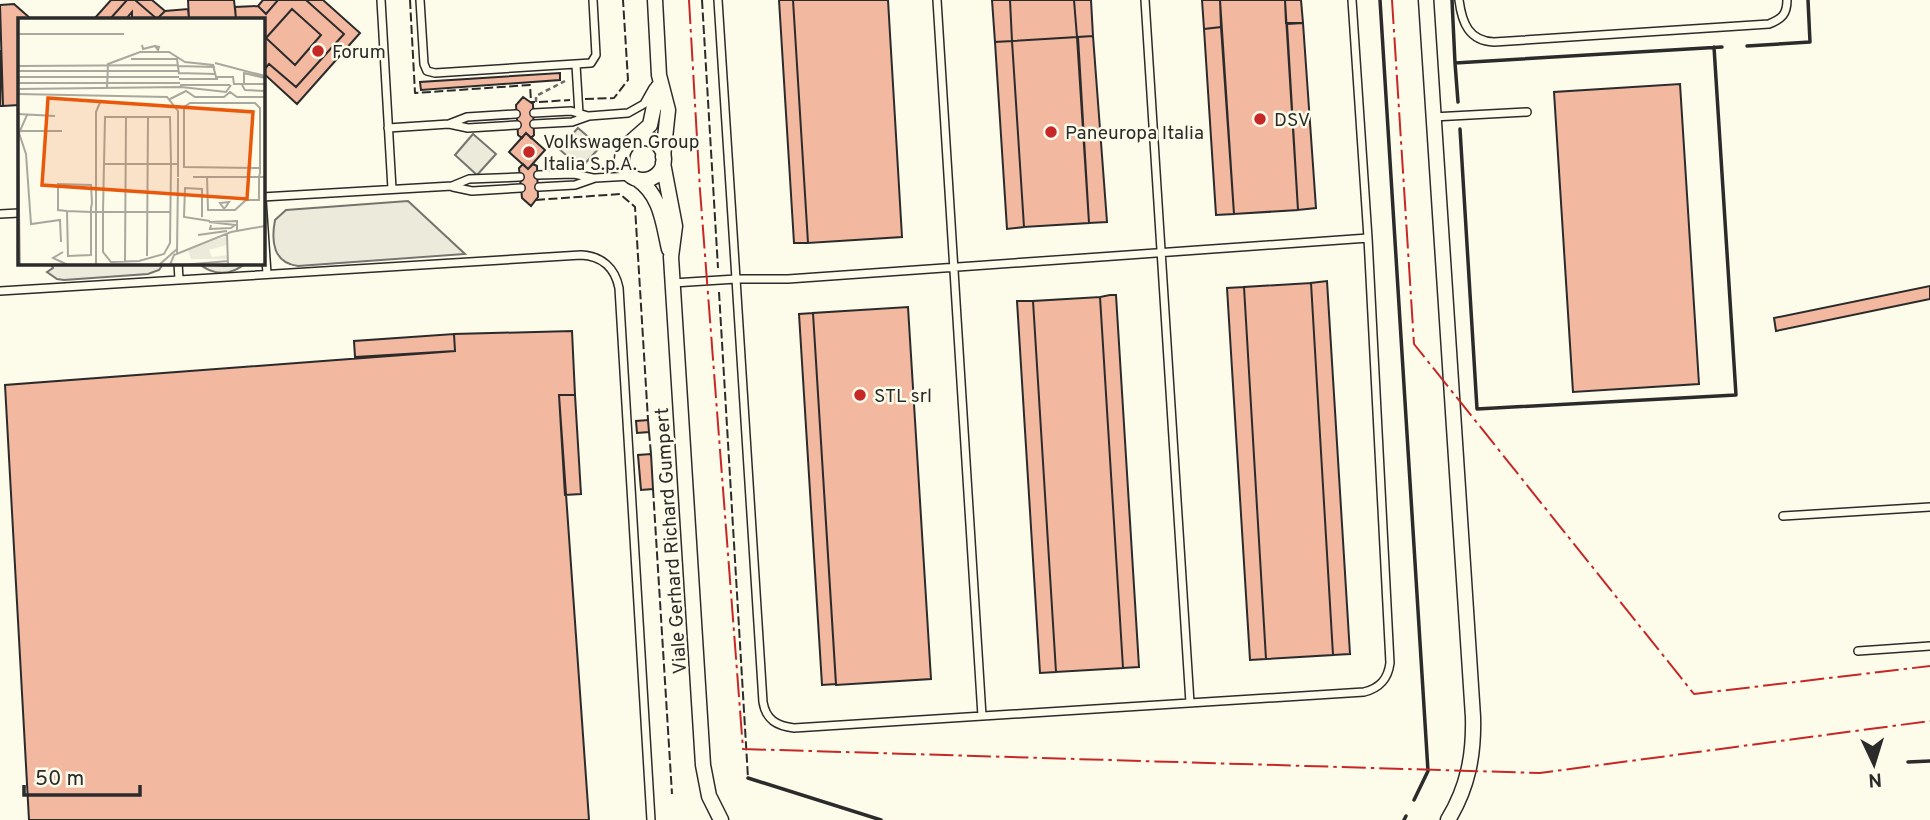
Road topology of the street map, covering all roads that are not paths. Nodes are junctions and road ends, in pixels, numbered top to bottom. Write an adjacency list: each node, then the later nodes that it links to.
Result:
1 (381, 0): 23 (lane)
2 (420, 0): 12 (lane)
3 (593, 0): 12 (lane)
4 (655, 0): 13 (street, Viale Gerhard Richard Gumpert)
5 (718, 0): 44 (lane)
6 (937, 0): 42 (lane)
7 (1145, 0): 39 (lane)
8 (1352, 0): 38 (lane)
9 (1426, 0): 19 (street)
10 (1459, 0): 11 (lane)
11 (1787, 0)
12 (576, 65): 17 (lane)
13 (659, 75): 18 (lane); 24 (street, Viale Gerhard Richard Gumpert); 25 (street, Viale Gerhard Richard Gumpert)
14 (535, 109): 17 (lane)
15 (1527, 112): 19 (lane)
16 (516, 114): 20 (lane)
17 (579, 114): 18 (lane)
18 (589, 116): 21 (lane)
19 (1433, 117): 56 (street)
20 (449, 124): 22 (lane); 23 (lane)
21 (534, 124)
22 (517, 125)
23 (388, 128): 33 (lane)
24 (633, 141): 25 (street); 29 (street)
25 (663, 160): 29 (street); 40 (street, Viale Gerhard Richard Gumpert)
26 (538, 175): 28 (lane)
27 (520, 177): 30 (lane)
28 (595, 178): 29 (lane); 31 (lane)
29 (634, 178): 40 (street, Viale Gerhard Richard Gumpert)
30 (453, 187): 32 (lane); 33 (lane)
31 (539, 187)
32 (521, 188)
33 (392, 189): 34 (lane)
34 (264, 198)
35 (18, 212): 36 (lane)
36 (0, 214)
37 (264, 228): 43 (lane)
38 (1368, 238): 39 (lane); 52 (lane)
39 (1161, 254): 42 (lane); 52 (lane)
40 (671, 257): 46 (street, Viale Gerhard Richard Gumpert)
41 (178, 264): 45 (lane)
42 (955, 267): 44 (lane); 53 (lane)
43 (267, 274): 45 (lane); 54 (lane)
44 (736, 279): 46 (lane); 53 (lane)
45 (179, 280): 47 (lane)
46 (673, 283): 55 (street, Viale Gerhard Richard Gumpert)
47 (0, 291)
48 (1930, 507): 49 (lane)
49 (1783, 516)
50 (1930, 646): 51 (lane)
51 (1858, 651)
52 (1190, 703): 53 (lane)
53 (982, 716)
54 (651, 820)
55 (721, 820)
56 (1448, 820)

